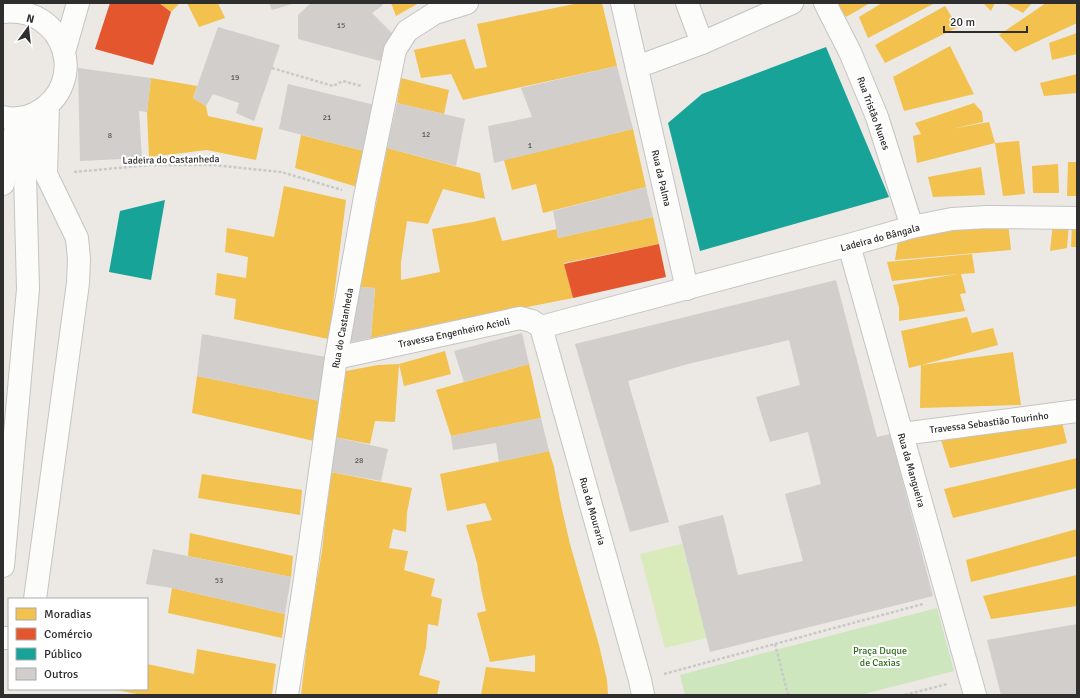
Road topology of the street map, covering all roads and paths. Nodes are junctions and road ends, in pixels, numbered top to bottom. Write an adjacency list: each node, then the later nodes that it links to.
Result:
1 (78, 3): 9 (street)
2 (467, 3): 12 (street, Rua do Castanheda)
3 (622, 3): 11 (street, Rua da Palma)
4 (687, 3): 8 (street)
5 (792, 3): 8 (street)
6 (826, 3): 19 (street, Rua Tristão Nunes)
7 (3, 12): 9 (street)
8 (702, 43): 11 (street)
9 (64, 52): 13 (street)
10 (272, 68): 12 (path)
11 (637, 68): 21 (street, Rua da Palma)
12 (386, 94): 17 (street, Rua do Castanheda)
13 (46, 107): 14 (street); 15 (street); 26 (street)
14 (11, 118): 16 (street)
15 (46, 174): 17 (path, Ladeira do Castanheda); 28 (street)
16 (3, 184)
17 (365, 197): 23 (street, Rua do Castanheda)
18 (1077, 218): 19 (street, Ladeira do Bângala)
19 (912, 227): 20 (street, Ladeira do Bângala)
20 (849, 245): 21 (street, Ladeira do Bângala); 25 (street, Rua da Mangueira)
21 (687, 289): 22 (street)
22 (541, 327): 23 (street, Travessa Engenheiro Acioli); 31 (street, Rua da Mouraria)
23 (336, 358): 32 (street, Rua do Castanheda)
24 (1077, 411): 25 (street, Travessa Sebastião Tourinho)
25 (902, 434): 27 (street, Rua da Mangueira)
26 (3, 566)
27 (948, 597): 29 (path); 30 (street, Rua da Mangueira)
28 (35, 598)
29 (775, 644): 31 (path); 33 (path)
30 (973, 686): 34 (path)
31 (642, 688)
32 (287, 695)
33 (788, 695)
34 (905, 695)

